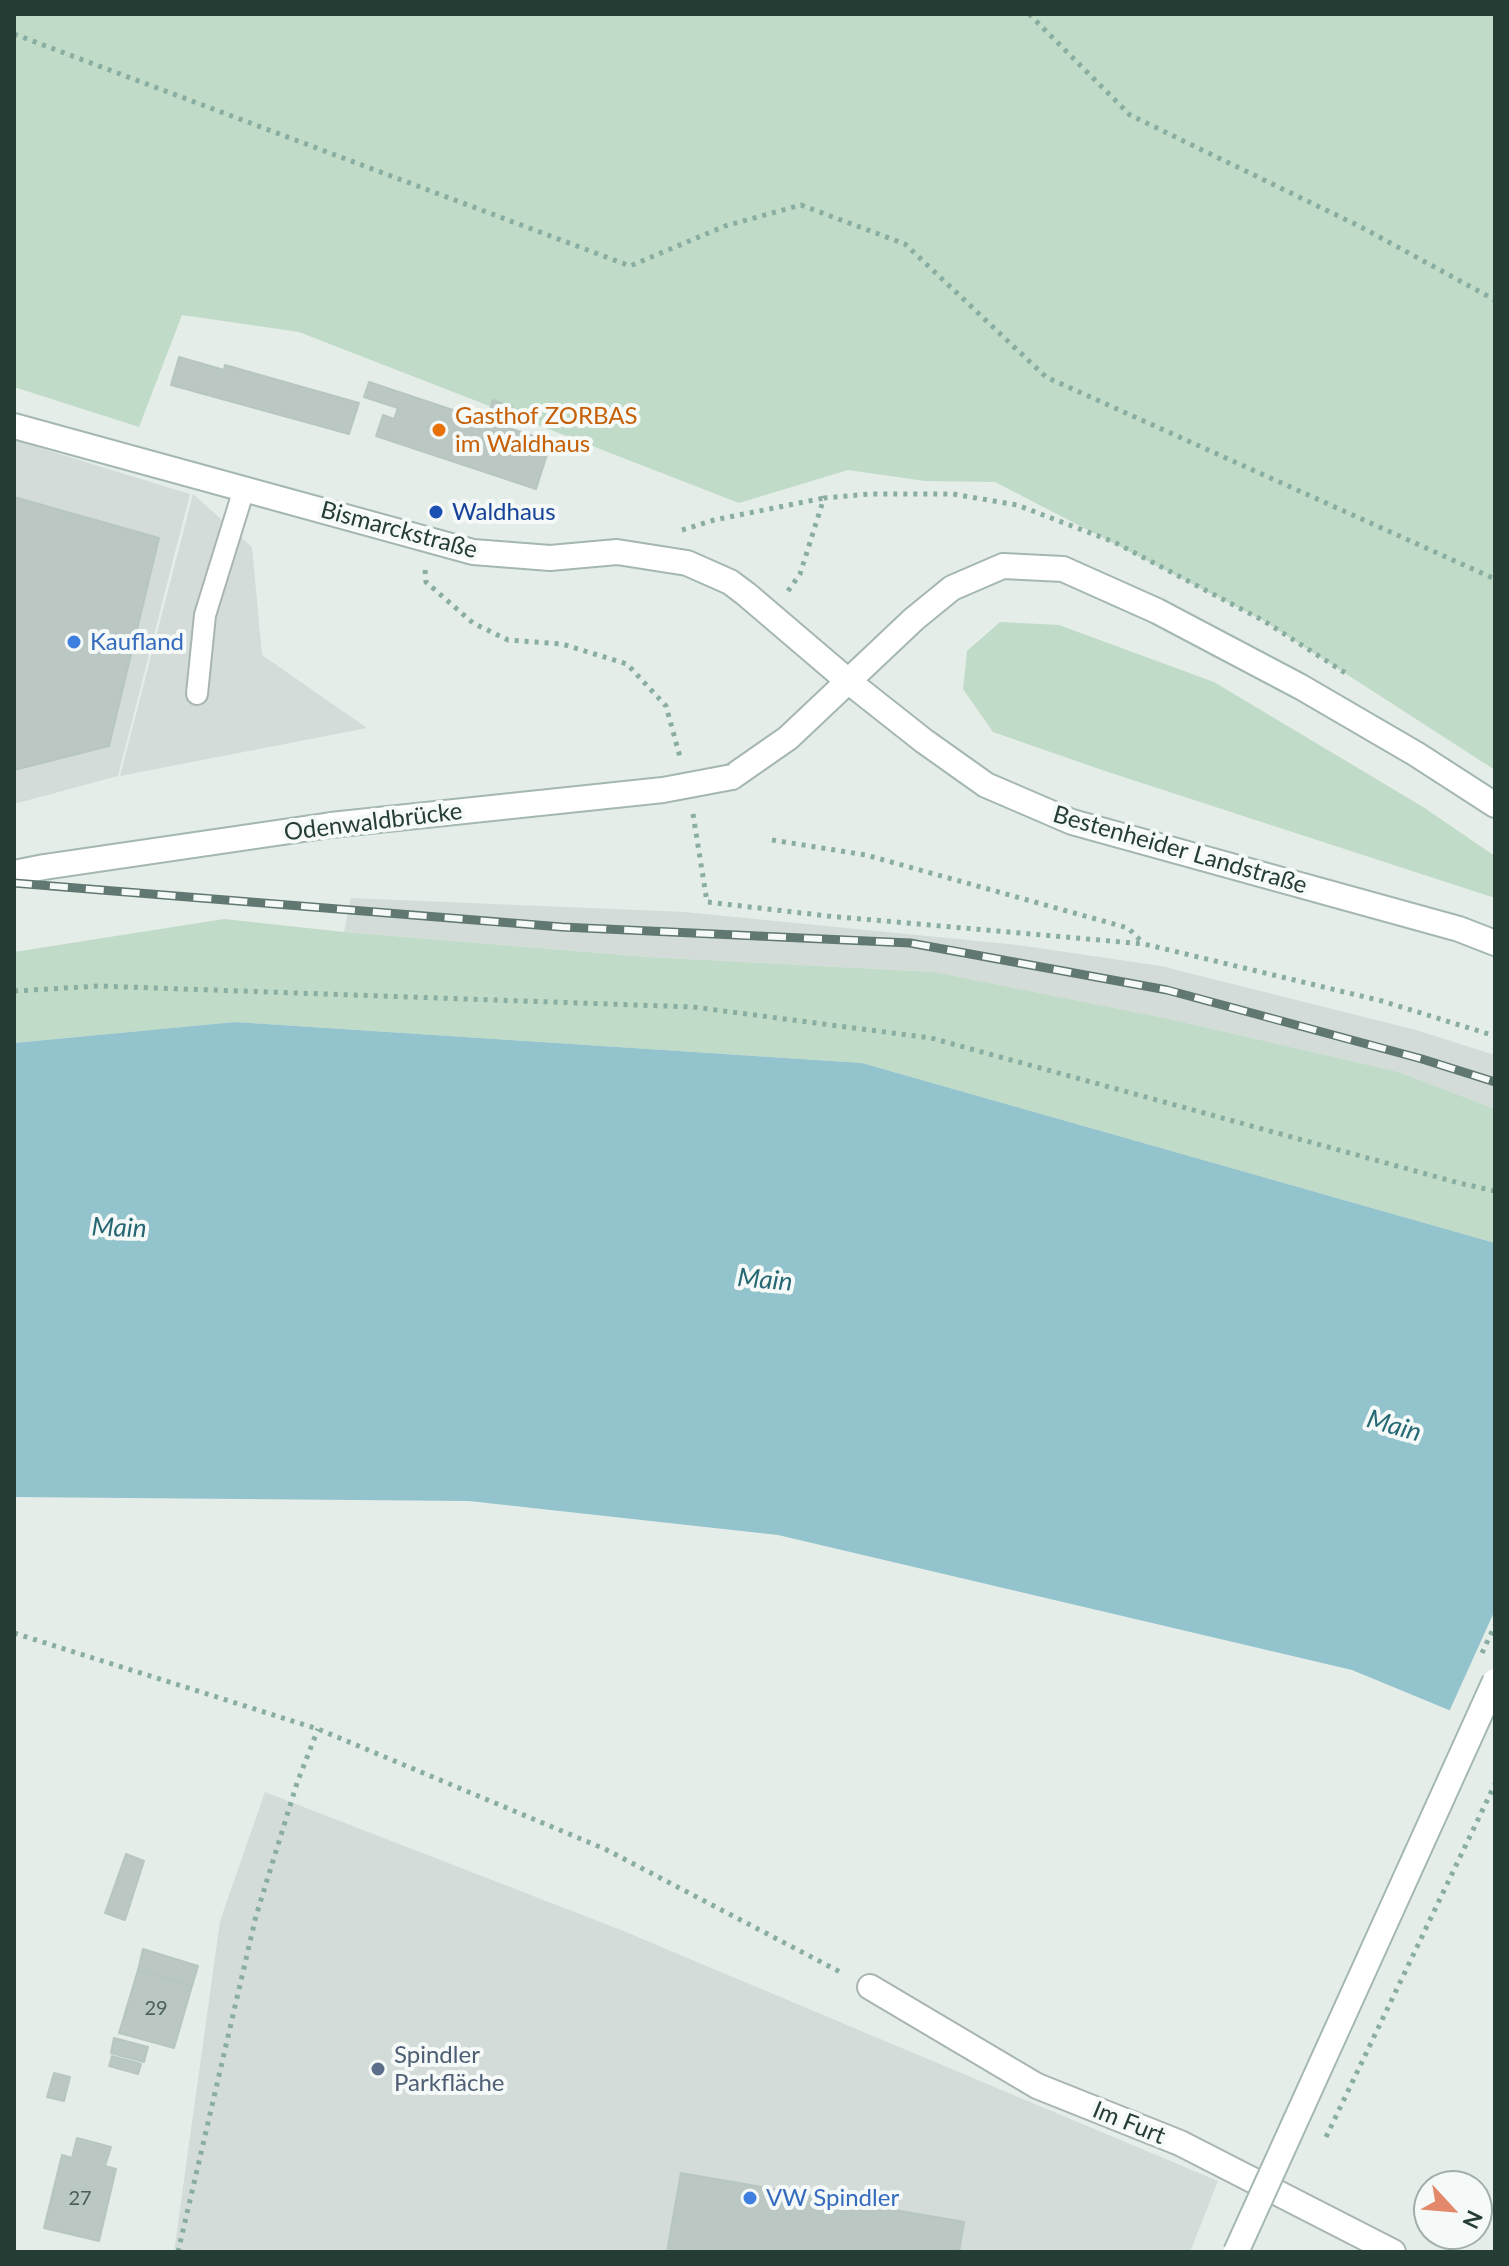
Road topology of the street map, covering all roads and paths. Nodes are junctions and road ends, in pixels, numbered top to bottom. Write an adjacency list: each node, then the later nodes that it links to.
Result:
1 (1029, 14): 3 (path)
2 (14, 34): 9 (path)
3 (1495, 300)
4 (14, 426): 5 (main road, Bismarckstraße)
5 (244, 489): 8 (main road, Bismarckstraße); 11 (lane)
6 (824, 498): 7 (path)
7 (672, 534)
8 (421, 537): 10 (main road, Bismarckstraße); 12 (path)
9 (1495, 579)
10 (848, 681): 13 (main road); 16 (main road, Odenwaldbrücke, bridge); 17 (main road, Bestenheider Landstraße)
11 (197, 694)
12 (682, 766)
13 (1495, 805)
14 (693, 811): 18 (path)
15 (772, 840): 18 (path)
16 (14, 873)
17 (1495, 943)
18 (1144, 944): 20 (path)
19 (14, 991): 21 (path)
20 (1495, 1036)
21 (1495, 1191)
22 (14, 1633): 24 (path)
23 (1495, 1681): 29 (main road, bridge)
24 (318, 1729): 26 (path); 28 (path)
25 (1495, 1784): 27 (path, bridge)
26 (870, 1987): 30 (main road, Im Furt)
27 (1325, 2138)
28 (178, 2252)
29 (1236, 2252)
30 (1393, 2252)

